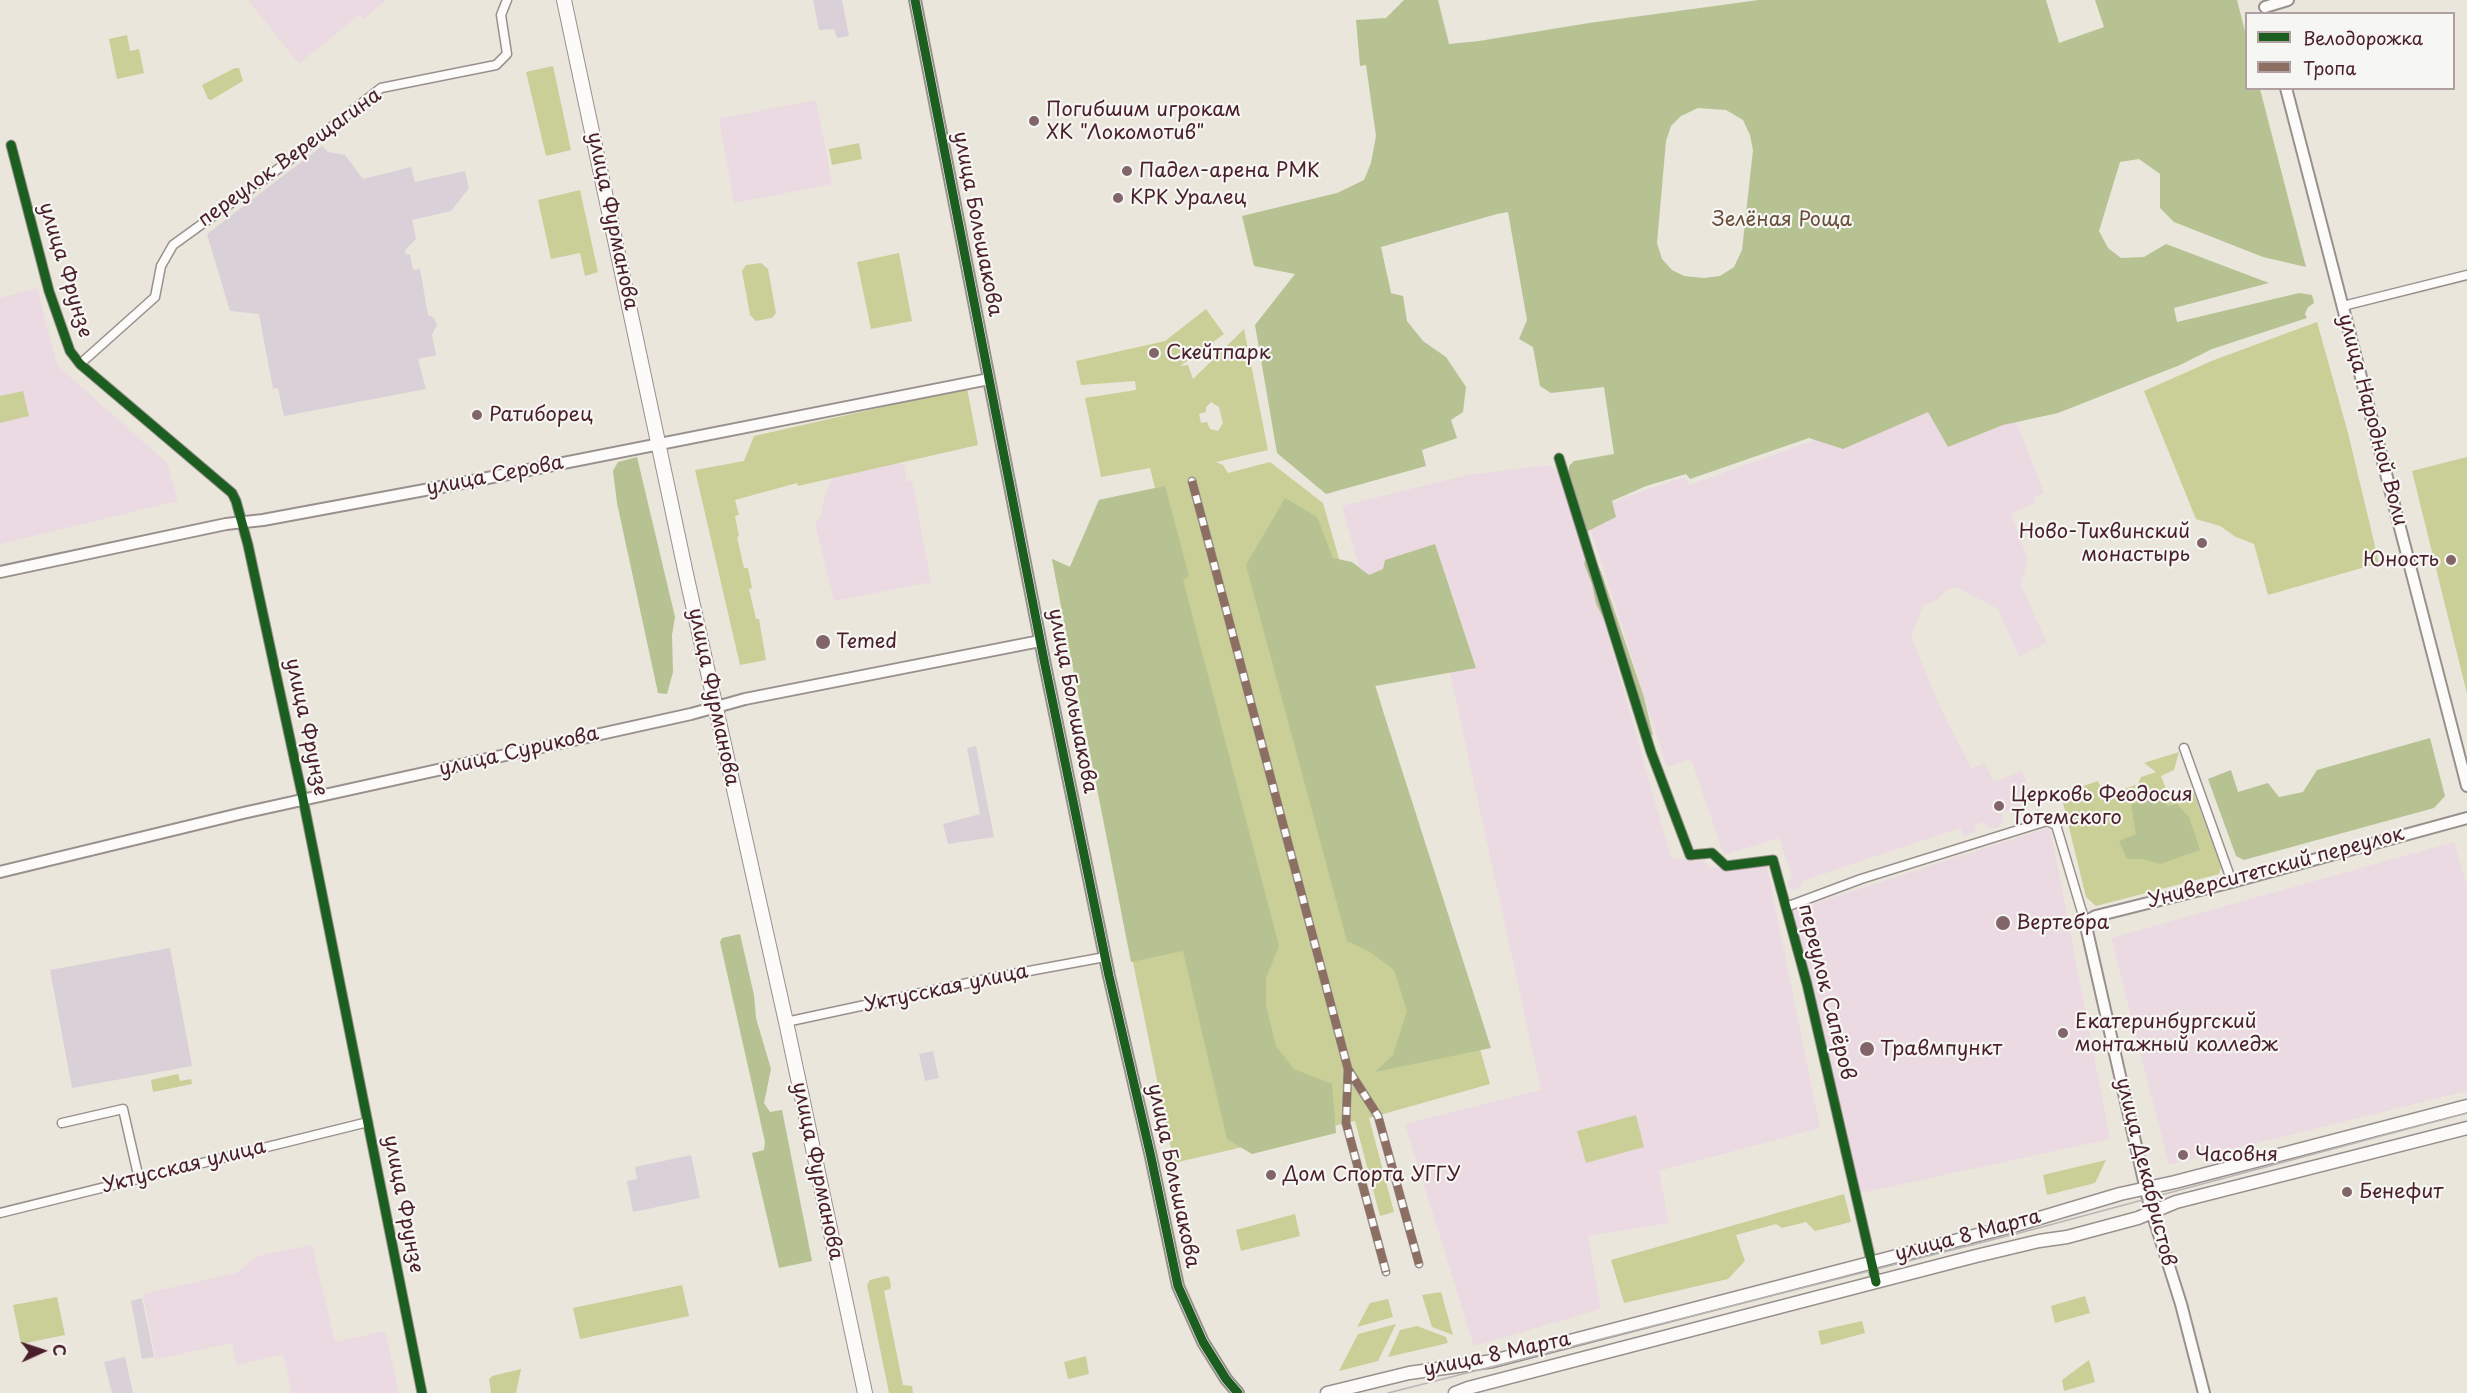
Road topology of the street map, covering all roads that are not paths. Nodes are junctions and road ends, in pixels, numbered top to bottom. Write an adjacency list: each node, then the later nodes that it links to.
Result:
1 (507, 0): 10 (street, переулок Верещагина)
2 (564, 0): 12 (main road, улица Фурманова)
3 (915, 0): 11 (street, улица Большакова)
4 (2288, 0): 5 (street)
5 (2264, 7)
6 (2287, 90): 9 (street, улица Народной Воли)
7 (11, 145): 10 (street, улица Фрунзе)
8 (2467, 275): 9 (street)
9 (2343, 306): 20 (street, улица Народной Воли)
10 (80, 364): 15 (street, улица Фрунзе)
11 (989, 379): 12 (street, улица Серова); 17 (street, улица Большакова)
12 (660, 444): 15 (street, улица Серова); 18 (main road, улица Фурманова)
13 (1559, 458): 25 (street, переулок Сапёров)
14 (1192, 481): 29 (street)
15 (242, 523): 16 (street, улица Серова); 21 (street, улица Фрунзе)
16 (0, 572)
17 (1040, 640): 18 (street, улица Сурикова); 27 (street, улица Большакова)
18 (717, 707): 21 (street, улица Сурикова); 28 (main road, улица Фурманова)
19 (2184, 748): 24 (street)
20 (2467, 786)
21 (303, 799): 23 (street, улица Сурикова); 31 (street, улица Фрунзе)
22 (2467, 818): 24 (street, Университетский переулок)
23 (0, 873)
24 (2232, 882): 26 (street, Университетский переулок)
25 (1785, 907): 26 (street, улица Декабристов); 38 (street, переулок Сапёров)
26 (2085, 922): 35 (street, улица Декабристов)
27 (1106, 957): 28 (street, Уктусская улица); 44 (street, улица Большакова)
28 (786, 1022): 43 (main road, улица Фурманова)
29 (1348, 1069): 39 (street); 40 (street)
30 (2467, 1106): 35 (main road, улица 8 Марта)
31 (368, 1122): 34 (street, Уктусская улица); 42 (street, улица Фрунзе)
32 (62, 1123): 34 (street)
33 (2467, 1128): 36 (main road, улица 8 Марта)
34 (139, 1179): 37 (street, Уктусская улица)
35 (2146, 1188): 36 (street, улица Декабристов); 38 (main road, улица 8 Марта)
36 (2152, 1212): 41 (main road, улица 8 Марта); 47 (street, улица Декабристов)
37 (0, 1213)
38 (1872, 1262): 41 (street, переулок Сапёров); 45 (main road, улица 8 Марта)
39 (1419, 1264)
40 (1386, 1272)
41 (1876, 1282): 46 (main road, улица 8 Марта)
42 (422, 1393)
43 (865, 1393)
44 (1238, 1393)
45 (1327, 1393)
46 (1455, 1393)
47 (2204, 1393)

